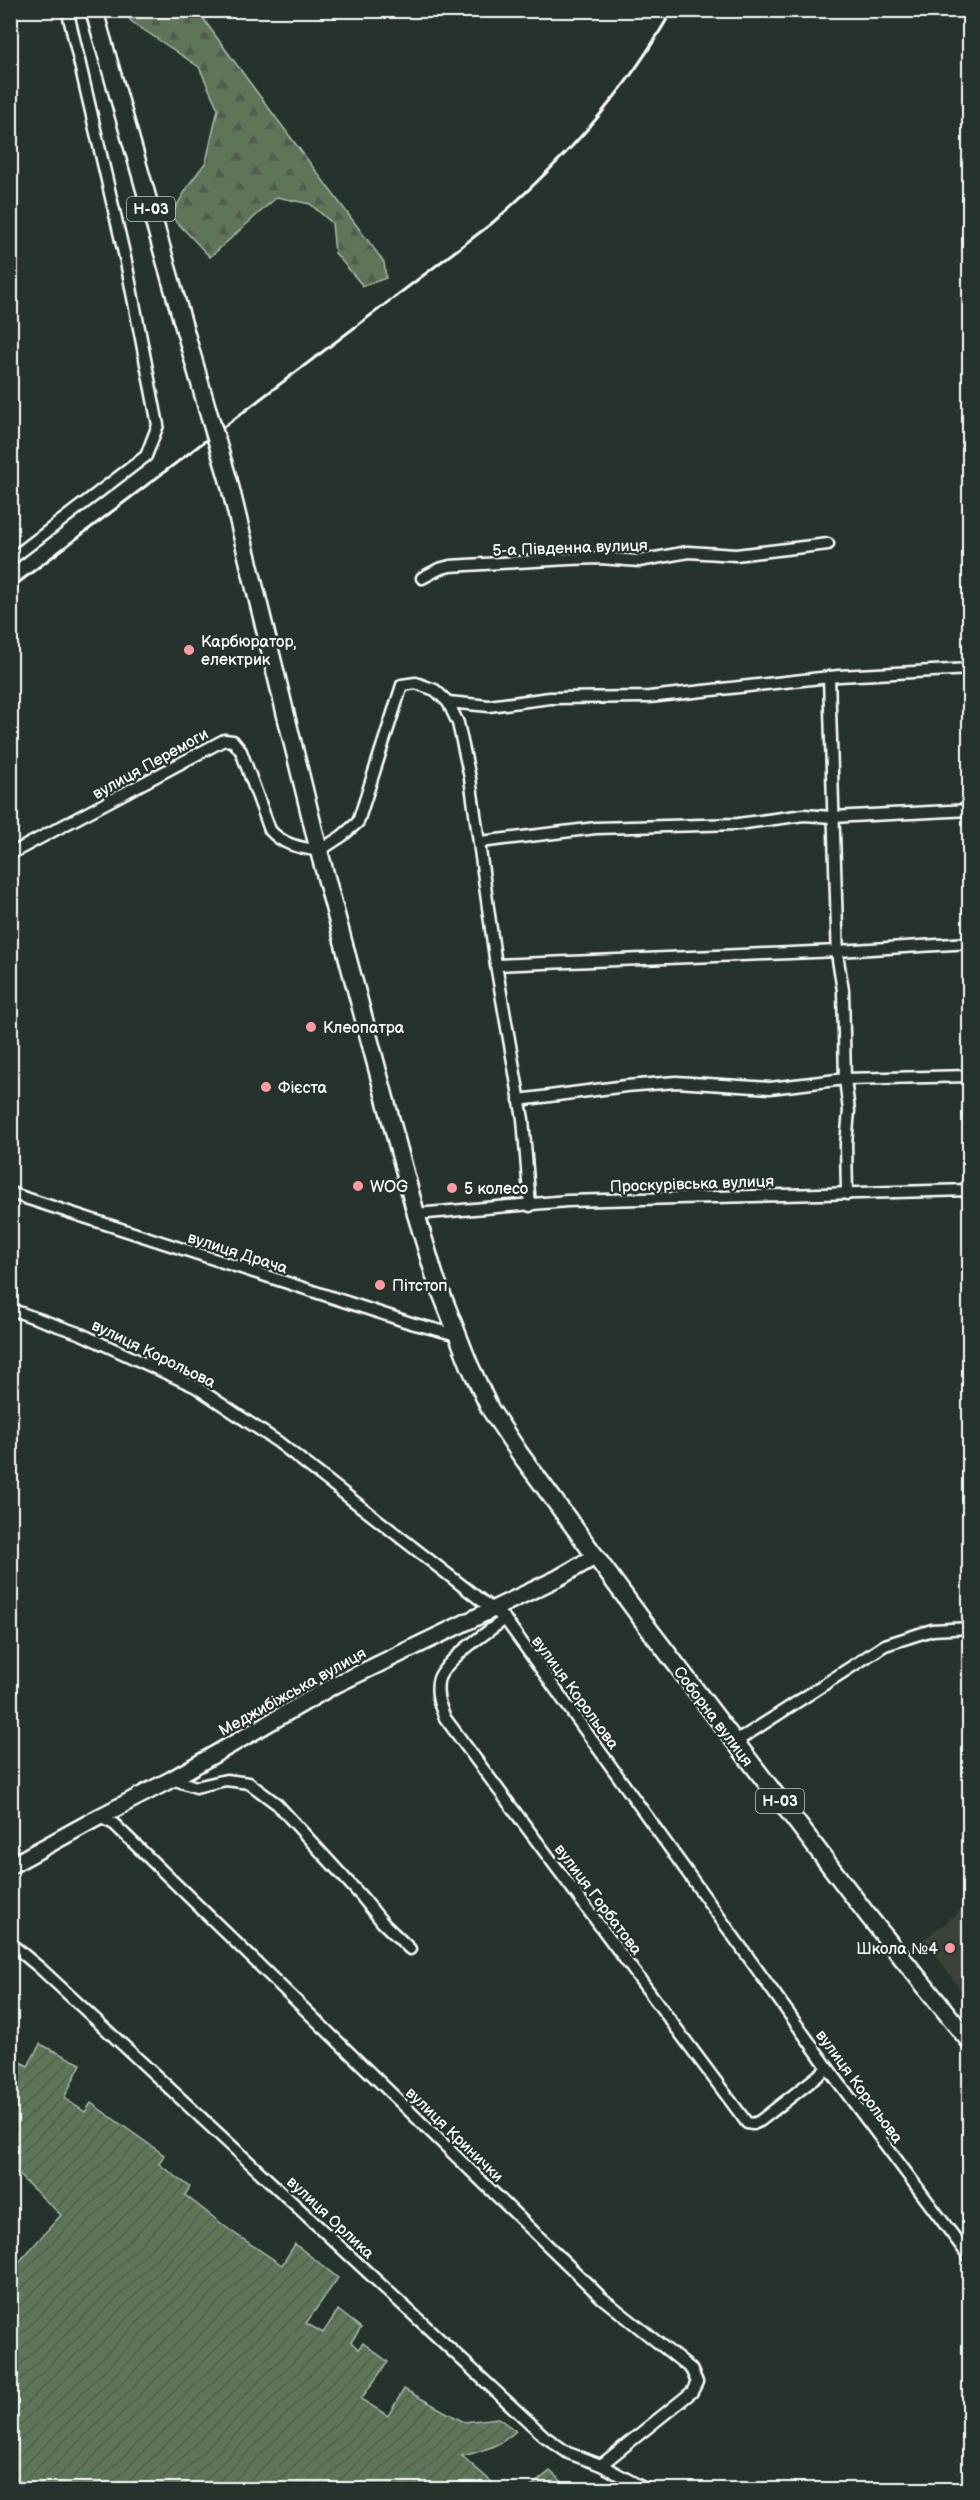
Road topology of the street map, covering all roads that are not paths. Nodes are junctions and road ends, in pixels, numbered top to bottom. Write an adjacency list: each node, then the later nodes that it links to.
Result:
1 (73, 10): 4 (street)
2 (94, 10): 12 (main road, Н-03, bridge)
3 (828, 544): 5 (street, 5-а Південна вулиця)
4 (10, 560)
5 (422, 578)
6 (969, 669): 7 (street)
7 (829, 677): 8 (street); 10 (street)
8 (448, 702): 11 (street); 12 (street)
9 (969, 810): 10 (street)
10 (832, 817): 11 (street); 15 (street)
11 (480, 842): 16 (street)
12 (319, 851): 13 (street, вулиця Перемоги); 24 (main road, Н-03)
13 (10, 855)
14 (969, 943): 15 (street)
15 (838, 951): 16 (street); 18 (street)
16 (496, 964): 19 (street)
17 (969, 1076): 18 (street)
18 (845, 1079): 19 (street); 22 (street)
19 (519, 1100): 23 (street)
20 (969, 1190): 22 (street, Проскурівська вулиця)
21 (10, 1193): 26 (street, вулиця Драча)
22 (847, 1194): 23 (street, Проскурівська вулиця)
23 (530, 1206): 24 (street, Проскурівська вулиця)
24 (416, 1214): 26 (main road, Н-03)
25 (10, 1309): 28 (street, вулиця Корольова)
26 (457, 1335): 27 (main road, Н-03)
27 (596, 1557): 28 (main road, Меджибіжська вулиця); 31 (main road, Соборна вулиця / Н-03)
28 (491, 1609): 29 (street, вулиця Корольова); 32 (main road, Меджибіжська вулиця)
29 (505, 1619): 38 (street, вулиця Корольова); 38 (street, вулиця Горбатова)
30 (969, 1628): 31 (street)
31 (734, 1743): 37 (main road, Соборна вулиця / Н-03)
32 (172, 1779): 33 (main road, Меджибіжська вулиця); 36 (street)
33 (99, 1817): 34 (main road, Меджибіжська вулиця); 40 (street, вулиця Кринички)
34 (10, 1866)
35 (10, 1943): 40 (street, вулиця Орлика)
36 (410, 1949)
37 (969, 2042)
38 (828, 2068): 39 (street, вулиця Корольова)
39 (969, 2258)
40 (600, 2465): 41 (street, вулиця Орлика)
41 (647, 2490)

